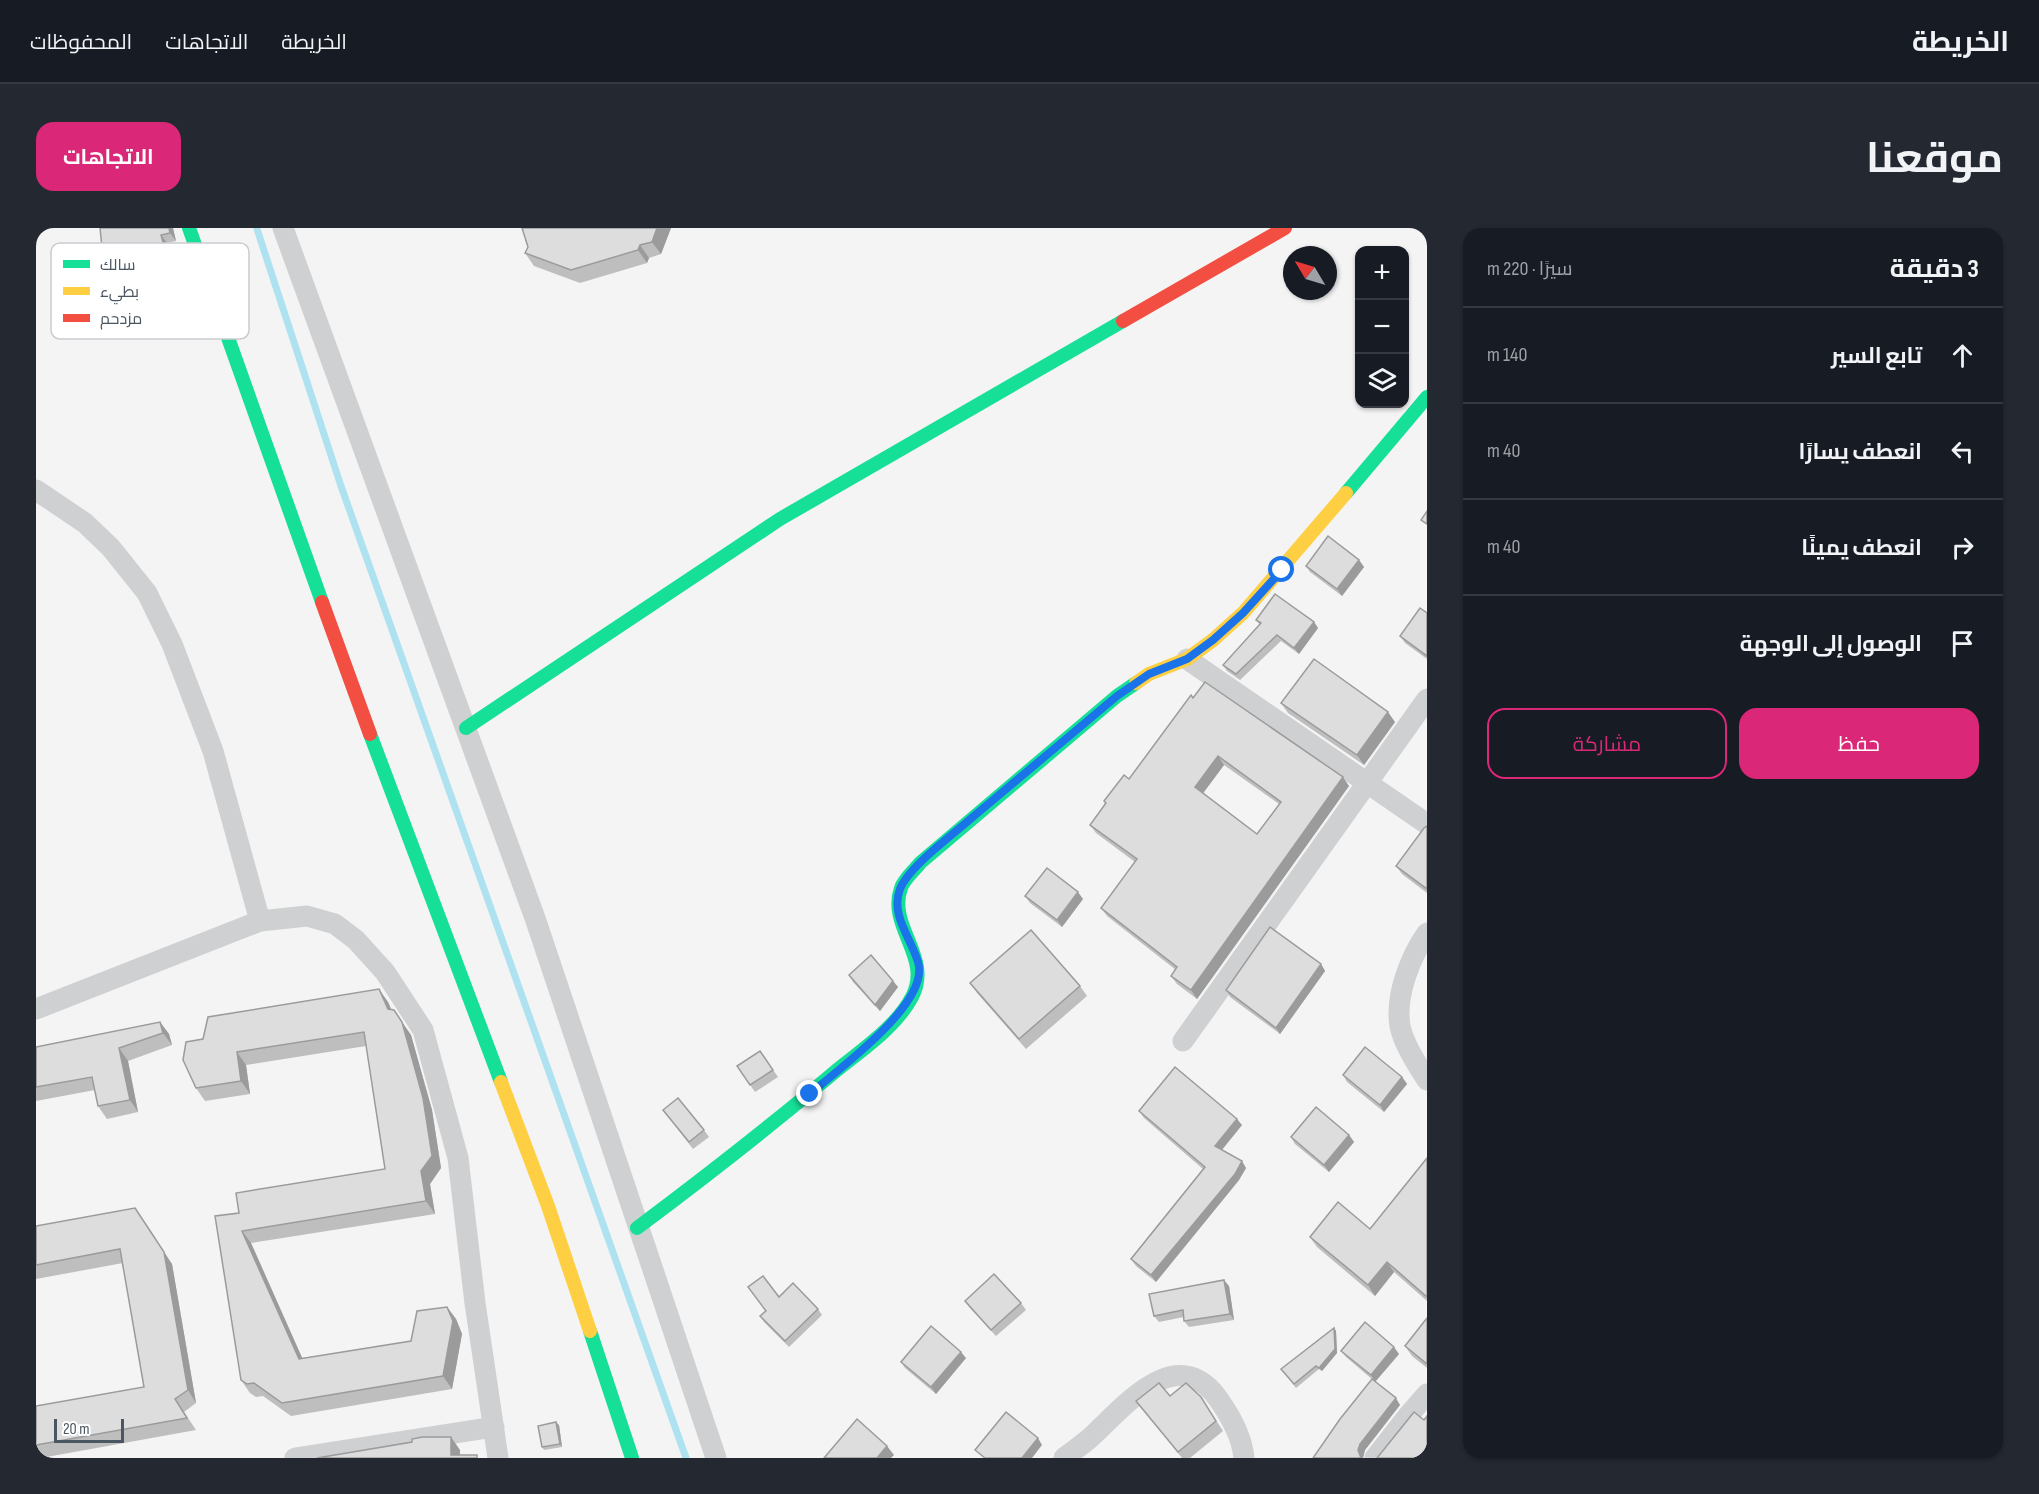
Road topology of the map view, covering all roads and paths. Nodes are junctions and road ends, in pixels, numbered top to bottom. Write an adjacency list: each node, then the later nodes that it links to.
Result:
1 (189, 228): 4 (street)
2 (283, 228): 10 (street)
3 (1285, 228): 10 (street)
4 (194, 243)
5 (229, 339): 23 (street)
6 (1427, 397): 8 (street)
7 (36, 490): 13 (street)
8 (1187, 659): 11 (street); 18 (street)
9 (1427, 699): 11 (street)
10 (466, 728): 18 (street)
11 (1367, 783): 12 (street); 16 (street)
12 (1427, 824)
13 (260, 921): 15 (street); 20 (street)
14 (1427, 933): 17 (street)
15 (36, 1009)
16 (1183, 1041)
17 (1427, 1080)
18 (638, 1228): 24 (street)
19 (1427, 1394): 27 (street)
20 (494, 1427): 21 (street); 22 (street)
21 (295, 1458)
22 (498, 1458)
23 (632, 1458)
24 (716, 1458)
25 (1064, 1458): 26 (street)
26 (1244, 1458)
27 (1375, 1458)

